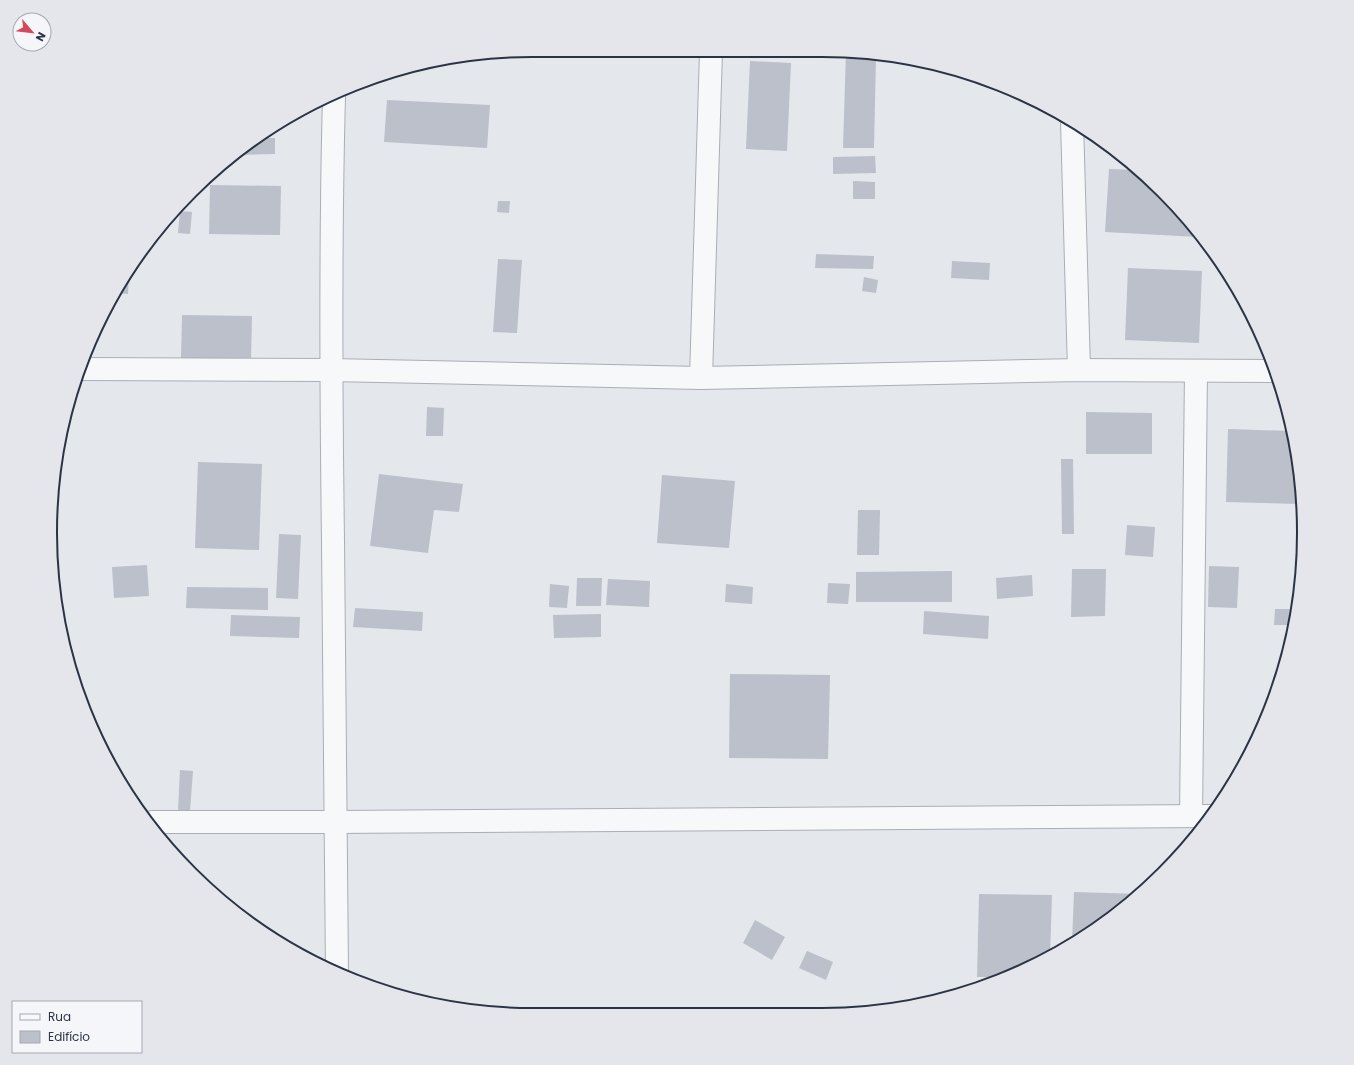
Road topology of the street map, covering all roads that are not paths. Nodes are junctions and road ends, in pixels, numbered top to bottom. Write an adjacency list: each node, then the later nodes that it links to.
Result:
1 (711, 57): 9 (street)
2 (334, 101): 5 (street)
3 (1072, 129): 6 (street)
4 (86, 369): 5 (street)
5 (331, 370): 9 (street); 12 (street)
6 (1079, 370): 7 (street); 9 (street)
7 (1196, 371): 8 (street); 10 (street)
8 (1269, 371)
9 (701, 378)
10 (1201, 816): 12 (street)
11 (155, 822): 12 (street)
12 (337, 822): 13 (street)
13 (337, 966)

